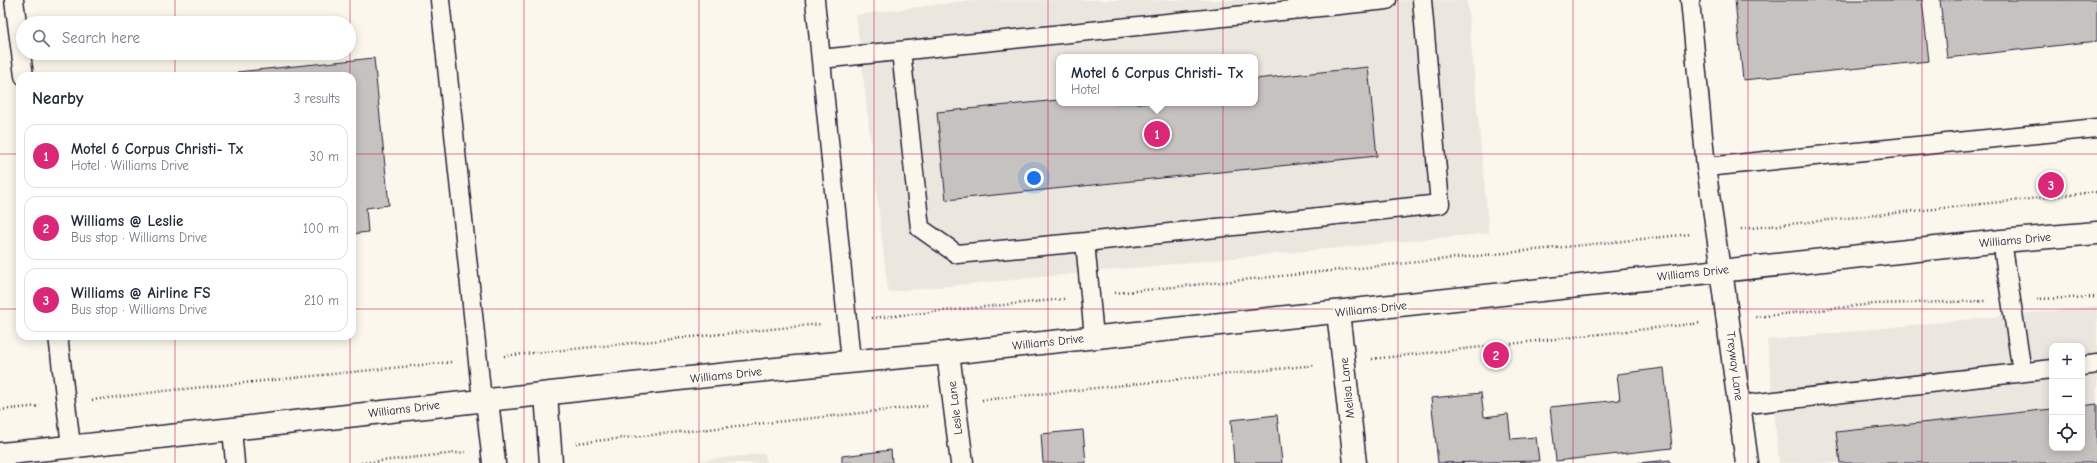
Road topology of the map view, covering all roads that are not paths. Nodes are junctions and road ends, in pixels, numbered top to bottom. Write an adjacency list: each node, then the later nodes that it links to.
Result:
1 (14, 0): 7 (lane)
2 (440, 0): 28 (lane)
3 (815, 0): 9 (lane)
4 (1387, 0): 8 (lane)
5 (1422, 0): 16 (lane)
6 (1690, 0): 13 (lane)
7 (16, 16)
8 (901, 51): 9 (lane); 16 (lane)
9 (821, 59): 22 (lane)
10 (22, 60): 11 (lane)
11 (23, 72)
12 (2097, 128): 13 (lane)
13 (1706, 167): 17 (lane)
14 (2097, 233): 15 (street, Williams Drive)
15 (2002, 241): 17 (street, Williams Drive); 26 (lane)
16 (1085, 242): 19 (lane)
17 (1721, 270): 18 (street, Williams Drive); 29 (street, Treyway Lane)
18 (1338, 312): 19 (street, Williams Drive); 37 (street, Melisa Lane)
19 (1094, 337): 21 (street, Williams Drive)
20 (59, 340): 31 (lane)
21 (948, 353): 22 (street, Williams Drive); 36 (street, Lesle Lane)
22 (851, 361): 27 (street, Williams Drive)
23 (2097, 364): 24 (lane)
24 (2085, 366)
25 (2049, 369): 26 (lane)
26 (2022, 372): 29 (lane)
27 (546, 394): 28 (street, Williams Drive); 33 (street)
28 (484, 400): 30 (street, Williams Drive); 34 (street)
29 (1740, 404): 38 (street, Treyway Lane)
30 (232, 429): 31 (street, Williams Drive); 35 (lane)
31 (71, 446): 32 (street, Williams Drive)
32 (0, 454)
33 (551, 454)
34 (493, 456)
35 (235, 463)
36 (962, 463)
37 (1355, 463)
38 (1747, 463)

